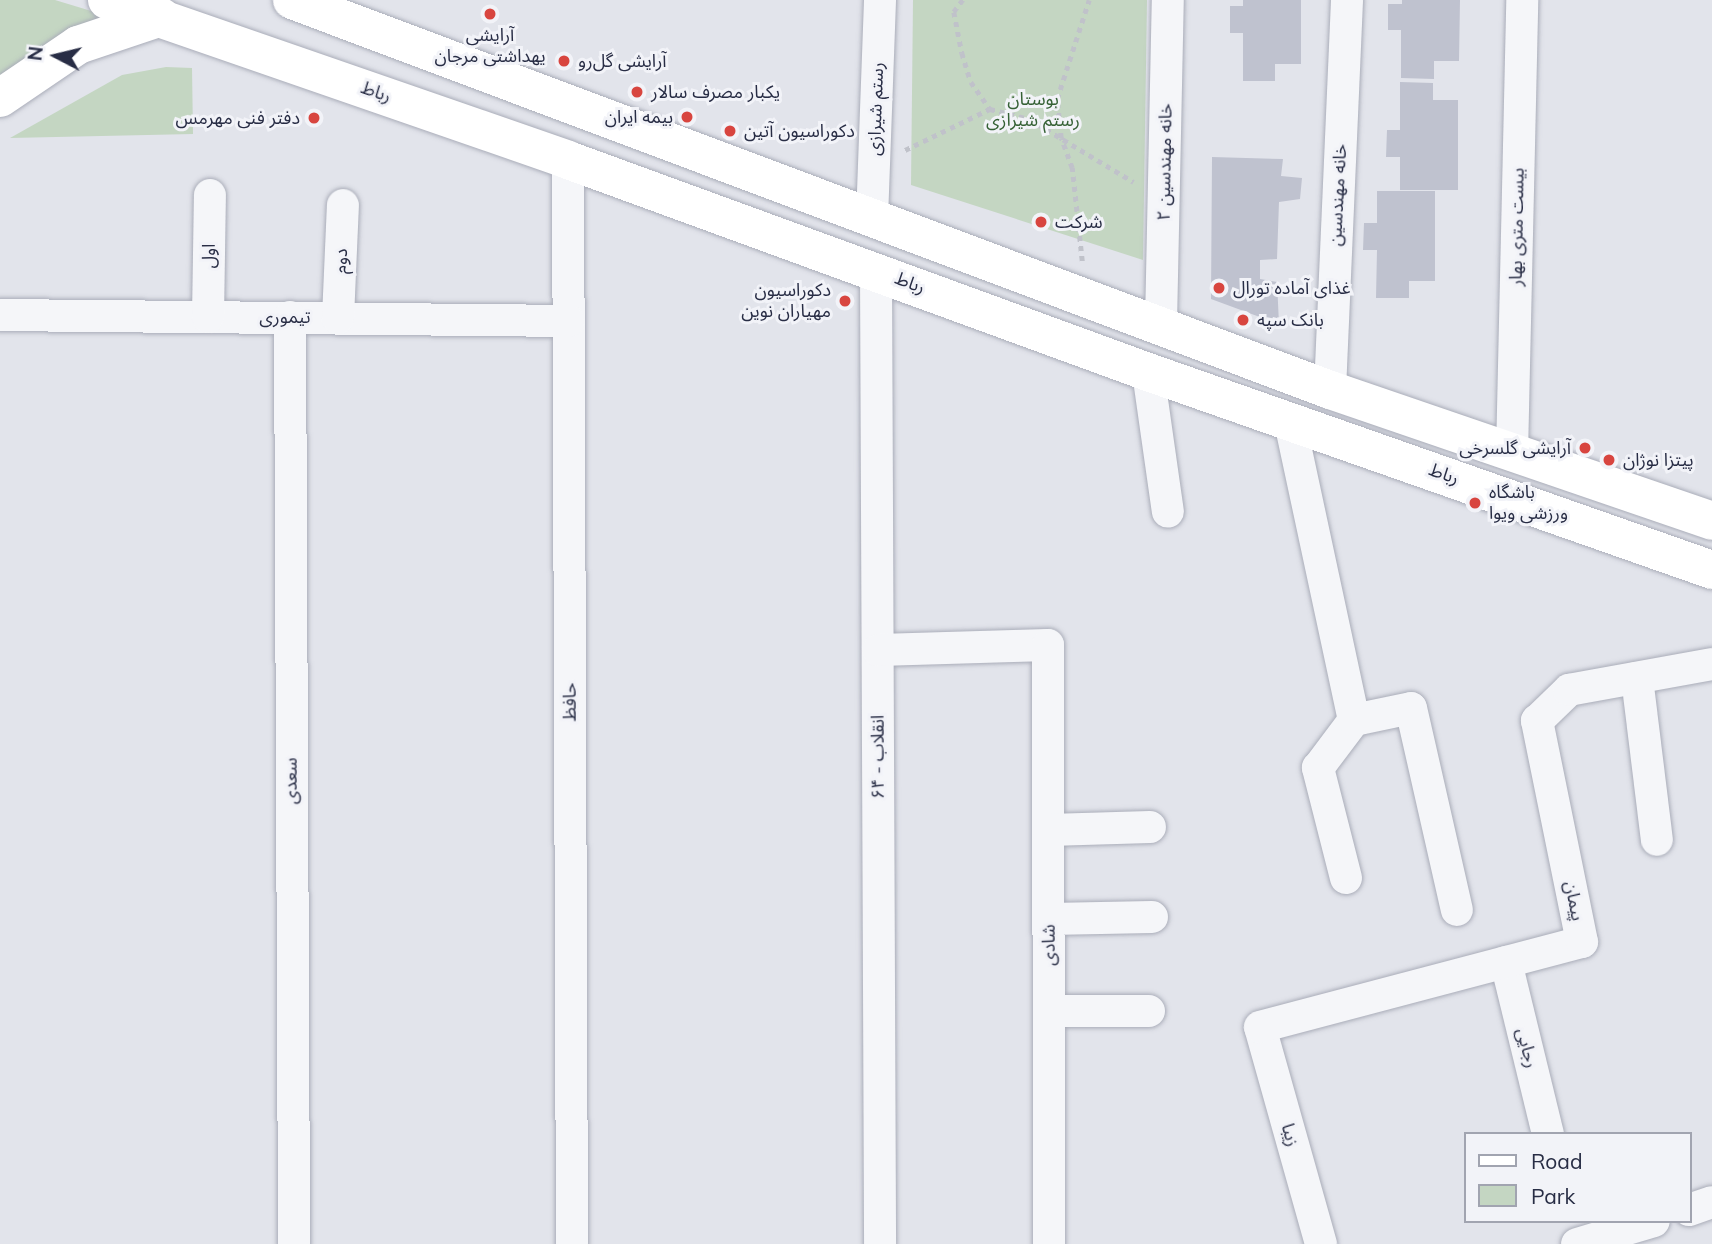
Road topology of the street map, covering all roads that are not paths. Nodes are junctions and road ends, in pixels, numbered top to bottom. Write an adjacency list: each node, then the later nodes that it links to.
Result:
1 (107, 0): 7 (main road, رباط)
2 (292, 0): 12 (main road)
3 (880, 0): 12 (street, رستم شیرازی)
4 (1168, 0): 19 (street, خانه مهندسین ۲)
5 (1347, 0): 21 (street, خانه مهندسین)
6 (1522, 0): 23 (street, بیست متری بهار)
7 (161, 17): 8 (main road); 9 (main road, رباط)
8 (0, 98)
9 (568, 160): 13 (main road, رباط); 18 (street, حافظ)
10 (209, 195): 15 (street, اول)
11 (343, 205): 17 (street, دوم)
12 (873, 219): 19 (main road)
13 (876, 271): 20 (main road, رباط); 27 (street, انقلاب - ۶۴)
14 (0, 316): 15 (street, تیموری)
15 (208, 317): 16 (street, تیموری)
16 (290, 317): 17 (street, تیموری); 47 (street, سعدی)
17 (338, 318): 18 (street, تیموری)
18 (569, 320): 48 (street, حافظ)
19 (1161, 324): 21 (main road)
20 (1148, 372): 22 (main road, رباط); 24 (street)
21 (1330, 390): 23 (main road)
22 (1290, 422): 26 (main road, رباط); 30 (street)
23 (1512, 454): 25 (main road)
24 (1168, 512)
25 (1712, 521)
26 (1712, 570)
27 (878, 650): 32 (street, شادی); 49 (street, انقلاب - ۶۴)
28 (1712, 664): 29 (street, پیمان)
29 (1637, 678): 33 (street); 38 (street, پیمان)
30 (1354, 720): 34 (street); 35 (street)
31 (1150, 827): 32 (street)
32 (1049, 830): 37 (street, شادی)
33 (1657, 840)
34 (1346, 878)
35 (1457, 910)
36 (1152, 917): 37 (street)
37 (1048, 919): 40 (street, شادی)
38 (1506, 962): 41 (street, پیمان); 42 (street, رجایی)
39 (1149, 1011): 40 (street)
40 (1049, 1012): 50 (street, شادی)
41 (1260, 1027): 51 (street, زیبا)
42 (1548, 1132)
43 (1712, 1202): 44 (street)
44 (1691, 1209)
45 (1571, 1223): 52 (street)
46 (1644, 1231): 52 (street)
47 (294, 1244)
48 (572, 1244)
49 (880, 1244)
50 (1049, 1244)
51 (1321, 1244)
52 (1576, 1244)

